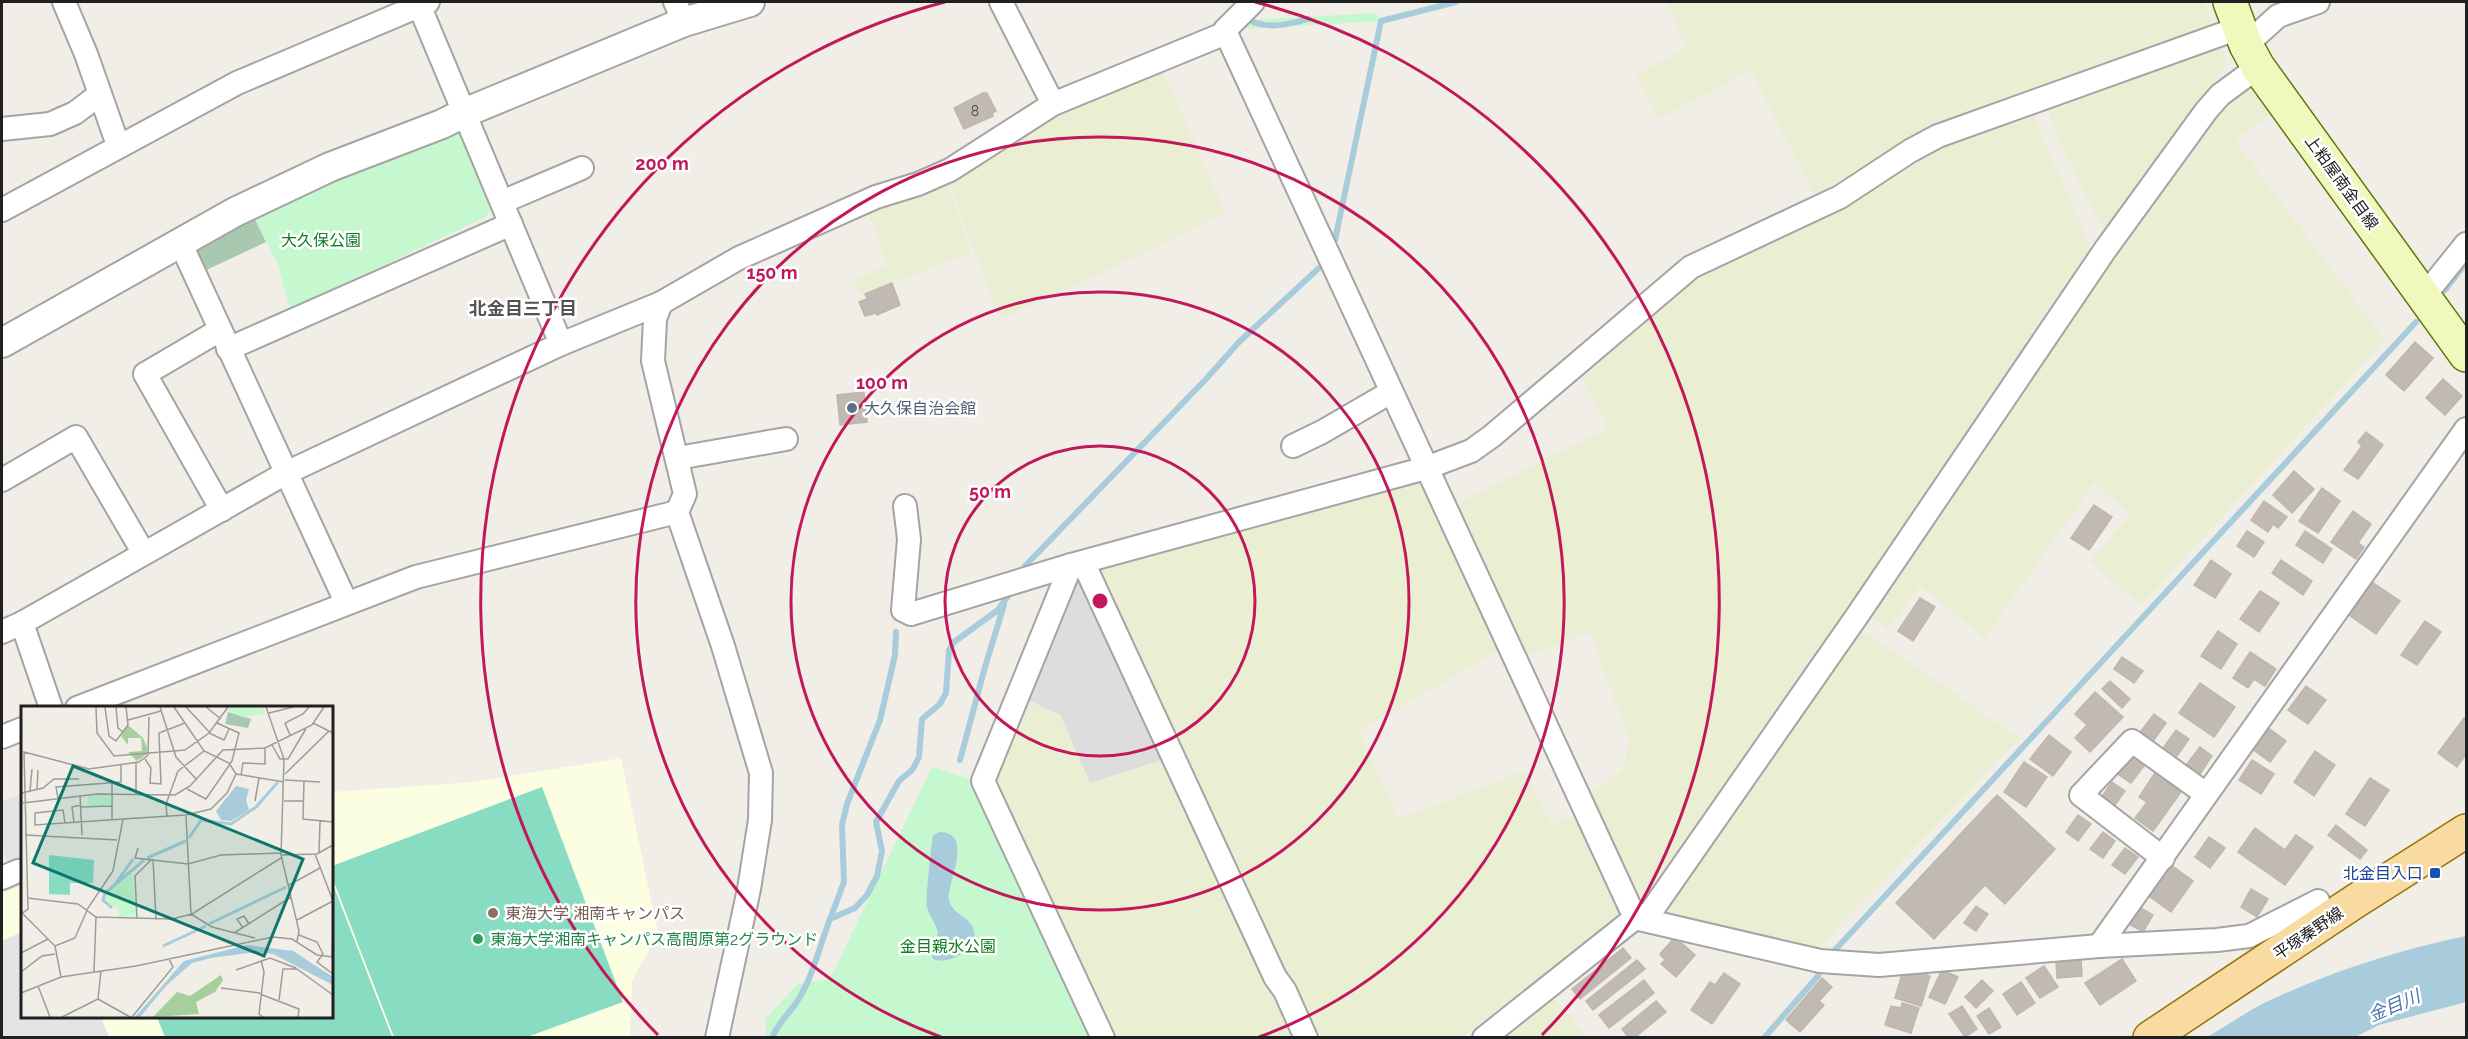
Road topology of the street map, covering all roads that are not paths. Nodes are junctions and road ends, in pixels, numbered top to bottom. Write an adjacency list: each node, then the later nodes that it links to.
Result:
1 (64, 2): 10 (street)
2 (750, 2): 7 (street)
3 (1001, 2): 11 (street)
4 (1253, 2): 8 (street)
5 (2318, 2): 9 (street)
6 (424, 3): 12 (street); 14 (street)
7 (680, 12): 12 (street)
8 (1226, 33): 11 (street); 27 (street)
9 (2244, 35): 21 (main road, 上粕屋南金目線); 32 (street); 50 (street)
10 (100, 94): 13 (street); 14 (street)
11 (1053, 104): 22 (street)
12 (464, 113): 16 (street); 19 (street)
13 (2, 129)
14 (118, 145): 17 (street)
15 (582, 168): 16 (street)
16 (502, 202): 18 (street)
17 (2, 210)
18 (511, 224): 23 (street); 25 (street)
19 (180, 242): 23 (street); 24 (street)
20 (2466, 244): 21 (street)
21 (2424, 296): 26 (main road, 上粕屋南金目線)
22 (661, 303): 25 (street); 31 (street)
23 (224, 340): 33 (street); 36 (street)
24 (2, 343)
25 (561, 344): 33 (street)
26 (2466, 355)
27 (1391, 392): 30 (street); 32 (street)
28 (2466, 429): 46 (street)
29 (786, 439): 31 (street)
30 (1293, 446)
31 (678, 458): 37 (street)
32 (1426, 468): 39 (street); 50 (street)
33 (286, 473): 36 (street); 40 (street)
34 (2, 480): 38 (street)
35 (905, 506): 39 (street)
36 (222, 510): 38 (street)
37 (677, 512): 40 (street); 52 (street)
38 (143, 552): 41 (street)
39 (1077, 563): 53 (street); 54 (street)
40 (346, 602): 43 (street)
41 (12, 627): 42 (street)
42 (50, 706)
43 (82, 706)
44 (21, 729): 45 (street)
45 (2, 737)
46 (2206, 794): 48 (street); 48 (street)
47 (2466, 831): 56 (main road, 平塚秦野線)
48 (2163, 858): 51 (street)
49 (2318, 902): 51 (street)
50 (1635, 918): 51 (street); 55 (street)
51 (2099, 946)
52 (717, 1038)
53 (1103, 1038)
54 (1306, 1038)
55 (1484, 1038)
56 (2150, 1038)

